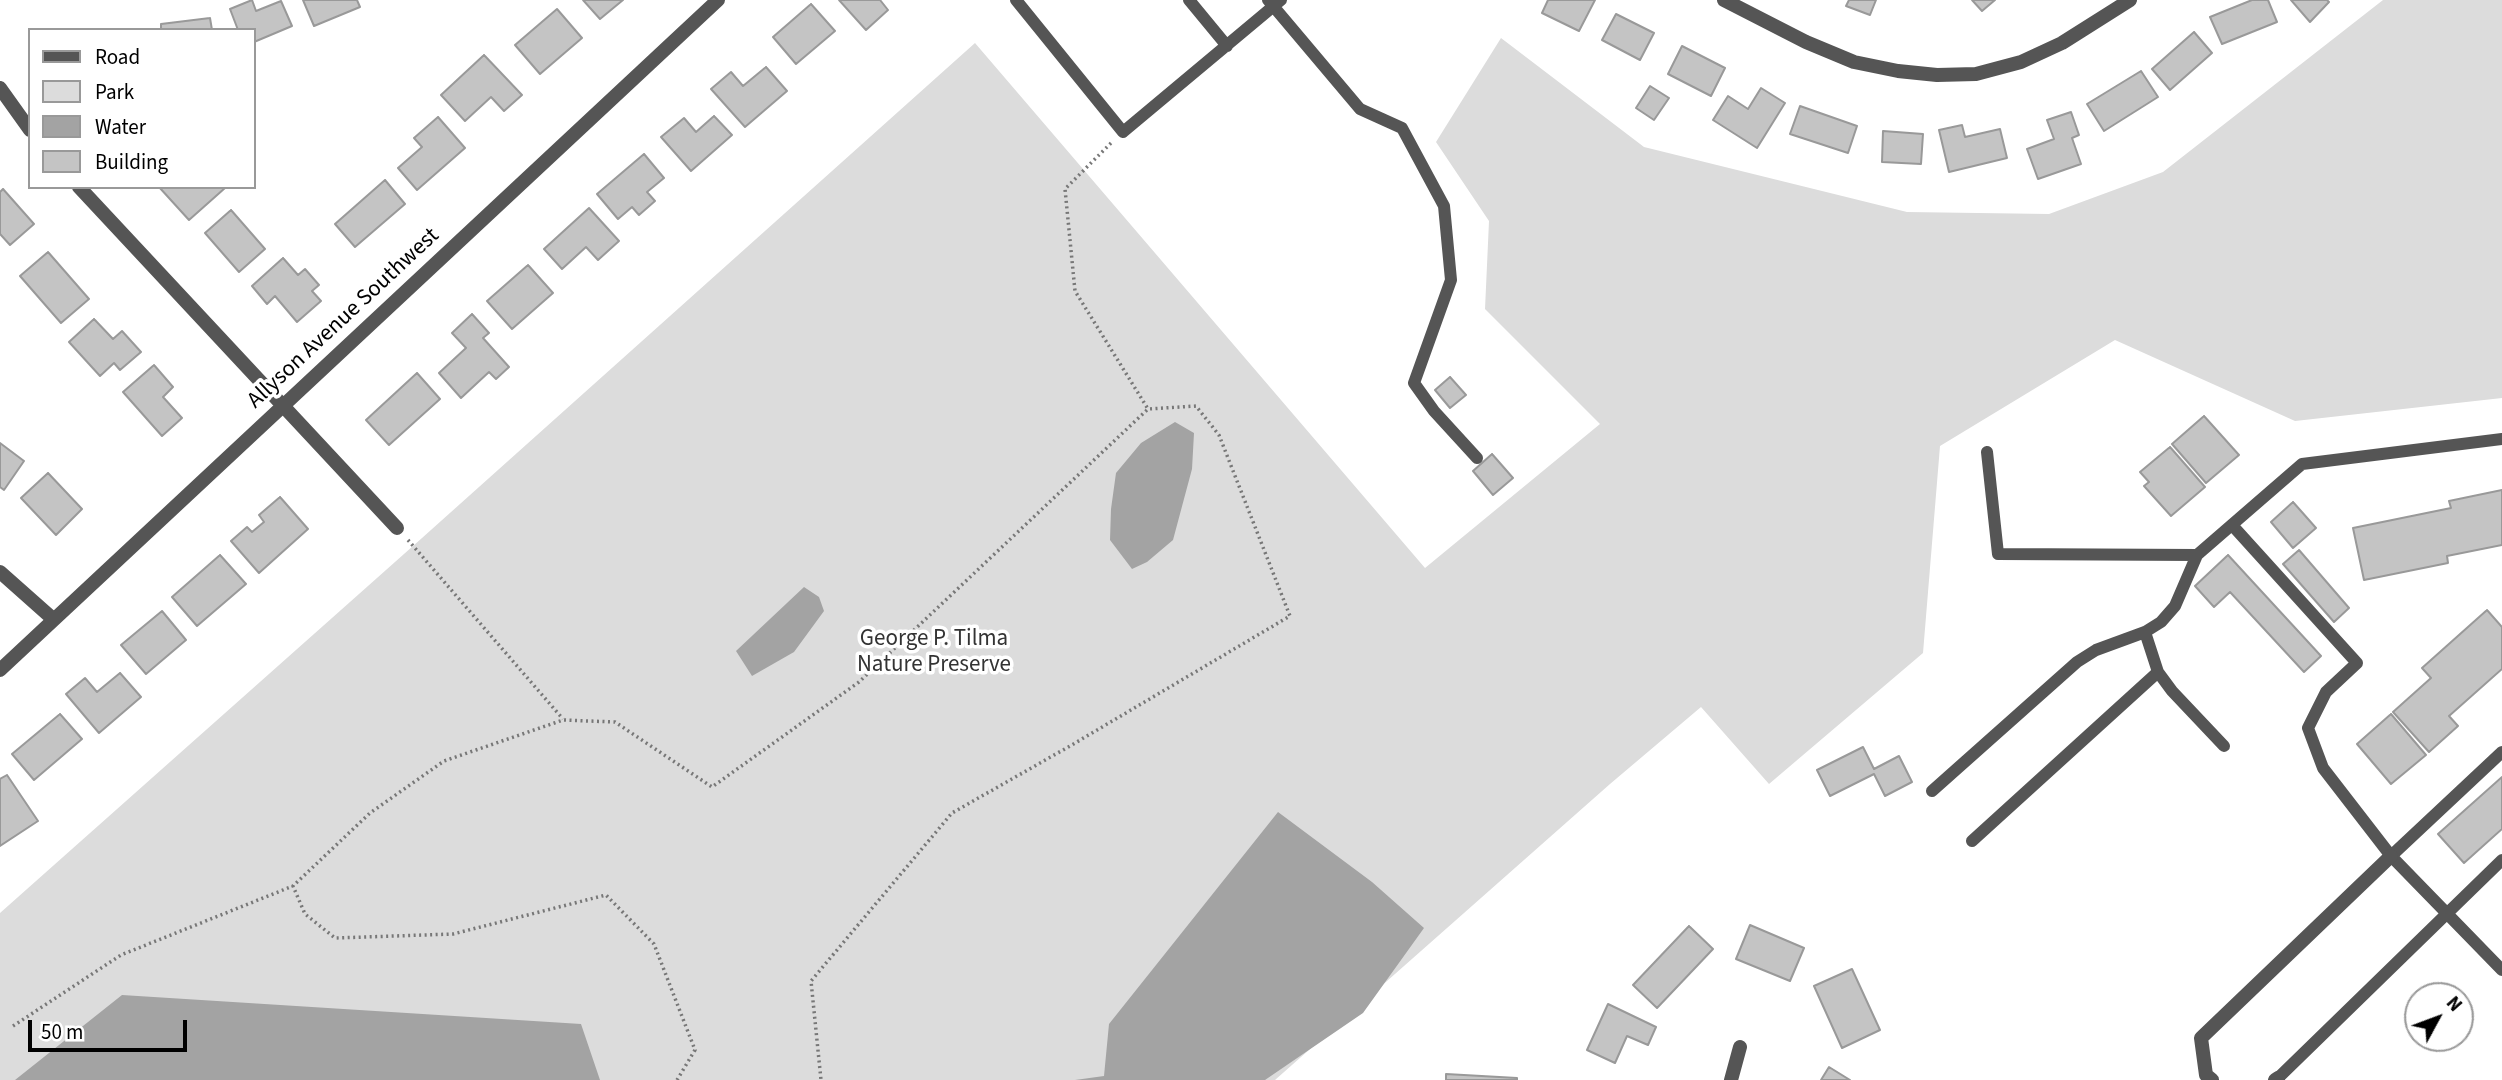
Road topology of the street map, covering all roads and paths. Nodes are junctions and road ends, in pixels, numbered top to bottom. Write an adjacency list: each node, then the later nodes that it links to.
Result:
1 (718, 0): 12 (street, Allyson Avenue Southwest)
2 (1016, 0): 10 (lane)
3 (1189, 0): 7 (lane)
4 (1724, 0): 5 (street)
5 (2130, 0)
6 (1274, 2): 7 (lane); 16 (lane)
7 (1227, 46): 10 (lane)
8 (0, 88): 9 (street)
9 (28, 127)
10 (1123, 132): 13 (path)
11 (81, 189): 12 (street)
12 (283, 407): 18 (street); 21 (street, Allyson Avenue Southwest)
13 (1149, 410): 25 (path); 39 (path)
14 (2502, 439): 17 (lane)
15 (1987, 452): 19 (lane)
16 (1478, 458)
17 (2232, 525): 19 (lane); 30 (lane)
18 (397, 528): 25 (path)
19 (2197, 555): 22 (lane)
20 (0, 572): 21 (street)
21 (53, 619): 23 (street, Allyson Avenue Southwest)
22 (2145, 632): 24 (lane); 28 (lane)
23 (0, 670)
24 (2158, 672): 26 (lane); 29 (lane)
25 (564, 720): 32 (path)
26 (2224, 746)
27 (2502, 752): 30 (lane)
28 (1932, 791)
29 (1972, 841)
30 (2391, 856): 33 (lane); 41 (street)
31 (2502, 860): 33 (lane)
32 (293, 886): 35 (path); 38 (path)
33 (2447, 913): 34 (lane); 37 (lane)
34 (2502, 970)
35 (13, 1027)
36 (1740, 1047): 40 (street)
37 (2277, 1079)
38 (677, 1080)
39 (821, 1080)
40 (1731, 1080)
41 (2212, 1080)

